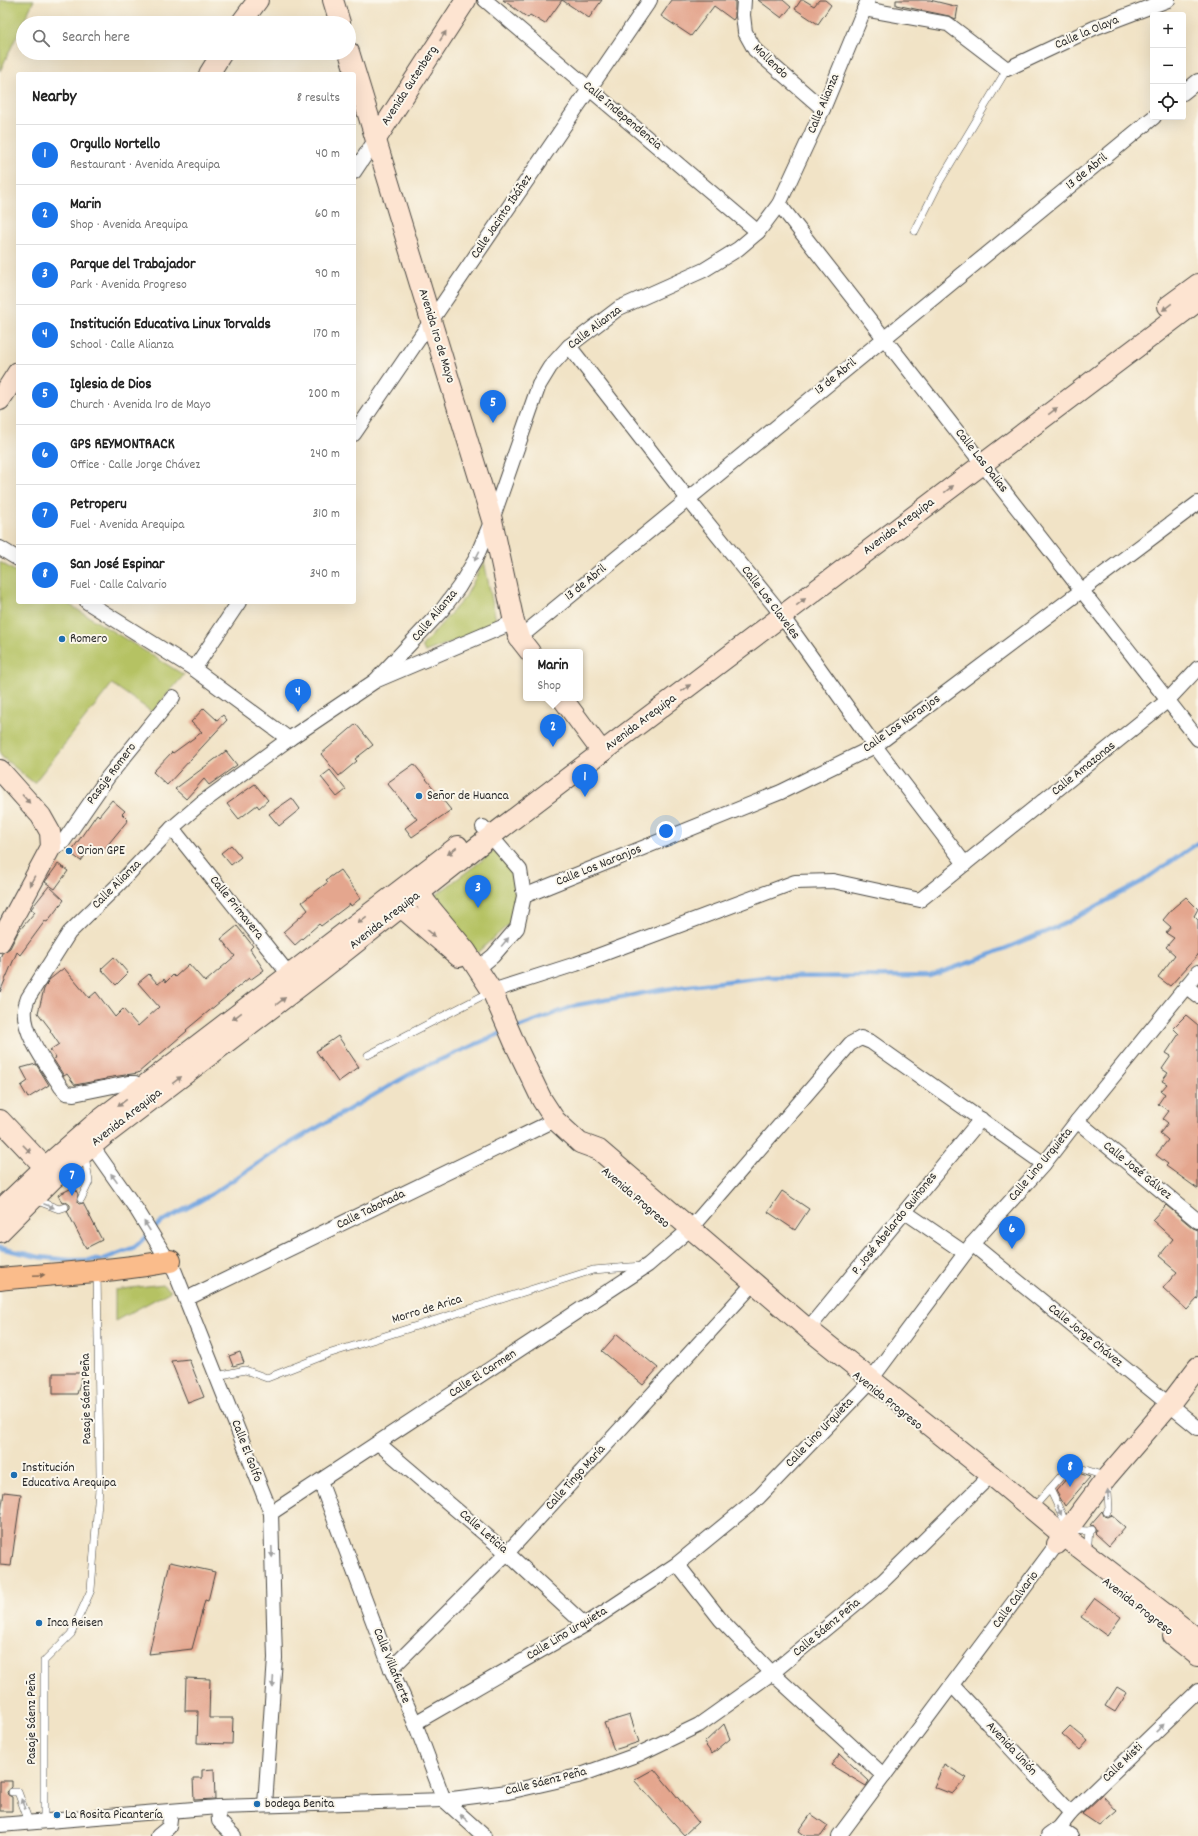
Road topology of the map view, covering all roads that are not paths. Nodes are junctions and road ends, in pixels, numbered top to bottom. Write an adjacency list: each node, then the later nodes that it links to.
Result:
1 (258, 0): 9 (main road)
2 (333, 0): 10 (main road)
3 (466, 0): 22 (main road, Avenida Gutenberg, one-way to 3)
4 (485, 0): 18 (street, Calle Independencia)
5 (650, 0): 18 (street, Calle Jacinto Ibáñez)
6 (744, 0): 20 (street, Mollendo)
7 (1168, 0): 13 (street, Calle la Olaya)
8 (866, 4): 13 (street); 20 (street, Calle Alianza)
9 (246, 16)
10 (338, 16)
11 (218, 60): 14 (main road)
12 (351, 60): 15 (main road, Avenida 1ro de Mayo)
13 (1007, 69): 25 (lane)
14 (210, 72)
15 (355, 72)
16 (356, 75): 22 (main road, Avenida 1ro de Mayo)
17 (1198, 81): 19 (street)
18 (590, 88): 26 (street, Calle Independencia); 29 (street, Calle Jacinto Ibáñez)
19 (1186, 91)
20 (823, 109): 24 (street, Calle Alianza)
21 (1150, 120): 30 (street, 13 de Abril)
22 (376, 139): 23 (street, Avenida Gutenberg); 29 (main road, Avenida 1ro de Mayo)
23 (356, 169)
24 (778, 204): 26 (street, Calle Alianza); 30 (street, Calle Las Dalias)
25 (915, 231)
26 (758, 232): 31 (street, Calle Alianza)
27 (1198, 284): 35 (main road, Avenida Arequipa, one-way to 35)
28 (1198, 301): 35 (main road, Avenida Arequipa, one-way to 28)
29 (432, 321): 34 (street, Calle Jacinto Ibáñez); 38 (main road, Avenida 1ro de Mayo)
30 (884, 338): 35 (street, Calle Las Dalias); 36 (street, 13 de Abril)
31 (569, 346): 36 (street, Calle Los Claveles); 38 (street, Calle Alianza)
32 (16, 375): 33 (main road)
33 (0, 400)
34 (356, 431)
35 (979, 458): 41 (street, Calle Las Dalias); 44 (main road, Avenida Arequipa)
36 (688, 498): 44 (street, Calle Los Claveles); 45 (street, 13 de Abril)
37 (1198, 503): 41 (street, Calle Los Naranjos)
38 (492, 520): 45 (main road, Avenida 1ro de Mayo); 48 (street, Calle Alianza, one-way to 48)
39 (0, 548): 40 (street)
40 (16, 558)
41 (1083, 591): 51 (street, Calle Las Dalias); 54 (street, Calle Los Naranjos)
42 (90, 604): 47 (street)
43 (238, 604): 47 (street)
44 (778, 610): 54 (street, Calle Los Claveles); 55 (main road, Avenida Arequipa)
45 (521, 637): 48 (street, Calle Alianza)
46 (1198, 668): 51 (street, Calle Amazonas)
47 (194, 669): 52 (street)
48 (376, 681): 52 (street, Calle Alianza)
49 (173, 697): 59 (street, Pasaje Romero)
50 (564, 701): 55 (main road)
51 (1167, 701): 53 (street, Calle Las Dalias); 60 (street, Calle Amazonas)
52 (289, 739): 57 (street, Calle Alianza)
53 (1198, 739)
54 (875, 746): 60 (street, Calle Los Claveles); 62 (street, Calle Los Naranjos)
55 (598, 747): 58 (main road, Avenida Arequipa)
56 (0, 770): 59 (main road, one-way to 59)
57 (172, 828): 67 (street, Calle Primavera); 72 (street, Calle Alianza)
58 (487, 831): 61 (main road, Avenida Arequipa); 62 (street)
59 (51, 847): 64 (main road, one-way to 64)
60 (965, 864): 69 (street, Calle Amazonas)
61 (416, 888): 63 (main road, Avenida Arequipa); 65 (main road, Avenida Progreso)
62 (524, 896): 65 (street, one-way to 62)
63 (398, 902): 65 (main road, Avenida Progreso, one-way to 65); 67 (main road, Avenida Arequipa)
64 (0, 942)
65 (477, 968): 69 (main road, Avenida Progreso)
66 (1198, 972): 68 (street, Calle Lino Urquieta)
67 (294, 981): 72 (main road, Avenida Arequipa, one-way to 72); 77 (main road, Avenida Arequipa, one-way to 67)
68 (1186, 986): 70 (street); 76 (street, Calle Lino Urquieta)
69 (494, 994): 71 (lane); 75 (main road, Avenida Progreso)
70 (1198, 996)
71 (368, 1055)
72 (142, 1088): 77 (main road, Avenida Arequipa, one-way to 77)
73 (981, 1119): 78 (street); 84 (street, P. José Abelardo Quiñones); 87 (street, Calle El Carmen)
74 (0, 1120): 79 (main road, one-way to 79)
75 (555, 1120): 87 (main road, Avenida Progreso); 94 (street, Calle Tabohada)
76 (1077, 1121): 78 (street, Calle Lino Urquieta); 85 (street, Calle José Gálvez)
77 (86, 1144): 79 (main road, Avenida Arequipa); 81 (lane); 89 (street, Calle El Golfo, one-way to 77)
78 (1044, 1164): 88 (street, Calle Lino Urquieta)
79 (50, 1172): 80 (main road, Avenida Arequipa)
80 (16, 1197): 82 (lane, one-way to 82); 83 (main road, Avenida Arequipa); 86 (main road, Avenida Arequipa)
81 (81, 1199)
82 (65, 1207)
83 (0, 1210)
84 (905, 1212): 88 (street, Calle Jorge Chávez); 95 (street, P. José Abelardo Quiñones)
85 (1198, 1221)
86 (0, 1232)
87 (686, 1233): 90 (street, Calle El Carmen); 93 (main road, Avenida Progreso)
88 (969, 1248): 98 (street, Calle Lino Urquieta); 99 (street, Calle Jorge Chávez)
89 (170, 1261): 91 (main road); 94 (street, Calle El Golfo)
90 (648, 1265): 97 (lane, Morro de Arica); 101 (street, Calle El Carmen)
91 (97, 1272): 92 (main road, one-way to 91); 128 (lane, Pasaje Sáenz Peña)
92 (0, 1279)
93 (752, 1285): 95 (main road, Avenida Progreso); 98 (main road, Avenida Progreso); 110 (street, Calle Tingo María)
94 (186, 1299): 97 (street, Calle El Golfo)
95 (808, 1329): 98 (main road, Avenida Progreso)
96 (1198, 1367): 99 (main road, Calle Calvario)
97 (217, 1376): 108 (street, Calle El Golfo)
98 (869, 1382): 103 (main road, Avenida Progreso); 112 (street, Calle Lino Urquieta)
99 (1169, 1405): 100 (street, Calle Jorge Chávez); 102 (main road, Calle Calvario)
100 (1198, 1428)
101 (378, 1443): 104 (street, Calle El Carmen); 110 (street, Calle Leticia)
102 (1107, 1477): 105 (lane); 107 (lane, one-way to 102); 109 (main road, Calle Calvario)
103 (989, 1478): 106 (main road, Avenida Progreso); 109 (main road, Avenida Progreso); 117 (street, Calle Sáenz Peña)
104 (320, 1481): 108 (street, Calle El Carmen); 116 (street, Calle Villafuerte)
105 (1050, 1489): 106 (lane); 109 (lane, one-way to 109)
106 (1032, 1509): 109 (main road, Avenida Progreso)
107 (1107, 1512)
108 (271, 1513): 124 (street, Calle El Golfo, one-way to 124)
109 (1063, 1537): 111 (main road, Avenida Progreso); 111 (lane); 115 (main road, Avenida Progreso); 118 (street, Calle Calvario)
110 (507, 1553): 113 (street, Calle Leticia); 116 (street, Calle Tingo María)
111 (1087, 1554): 114 (main road, Avenida Progreso)
112 (677, 1564): 113 (street, Calle Lino Urquieta); 117 (street)
113 (585, 1625): 120 (street, Calle Lino Urquieta)
114 (1198, 1639)
115 (1198, 1656)
116 (391, 1669): 120 (street, Calle Villafuerte)
117 (772, 1673): 121 (street); 123 (street, Calle Sáenz Peña)
118 (952, 1685): 121 (street, Calle Calvario); 127 (street, Avenida Unión)
119 (1198, 1691): 127 (street, Calle Misti, one-way to 119)
120 (415, 1723): 123 (street, Calle Villafuerte)
121 (884, 1776): 135 (street, Calle Calvario)
122 (12, 1792): 129 (lane, one-way to 122)
123 (444, 1800): 124 (street, Calle Sáenz Peña); 134 (street, Calle Villafuerte, one-way to 123)
124 (265, 1805): 125 (street, Calle Sáenz Peña)
125 (218, 1807): 126 (street, Calle Sáenz Peña); 133 (street)
126 (170, 1811): 128 (street, Calle Sáenz Peña); 132 (street)
127 (1071, 1813): 131 (street, Calle Misti)
128 (44, 1821): 129 (street, Calle Sáenz Peña)
129 (29, 1822): 130 (street, Calle Sáenz Peña)
130 (0, 1825)
131 (1054, 1832): 136 (street)
132 (158, 1836)
133 (234, 1836)
134 (484, 1836)
135 (839, 1836)
136 (1071, 1836)

